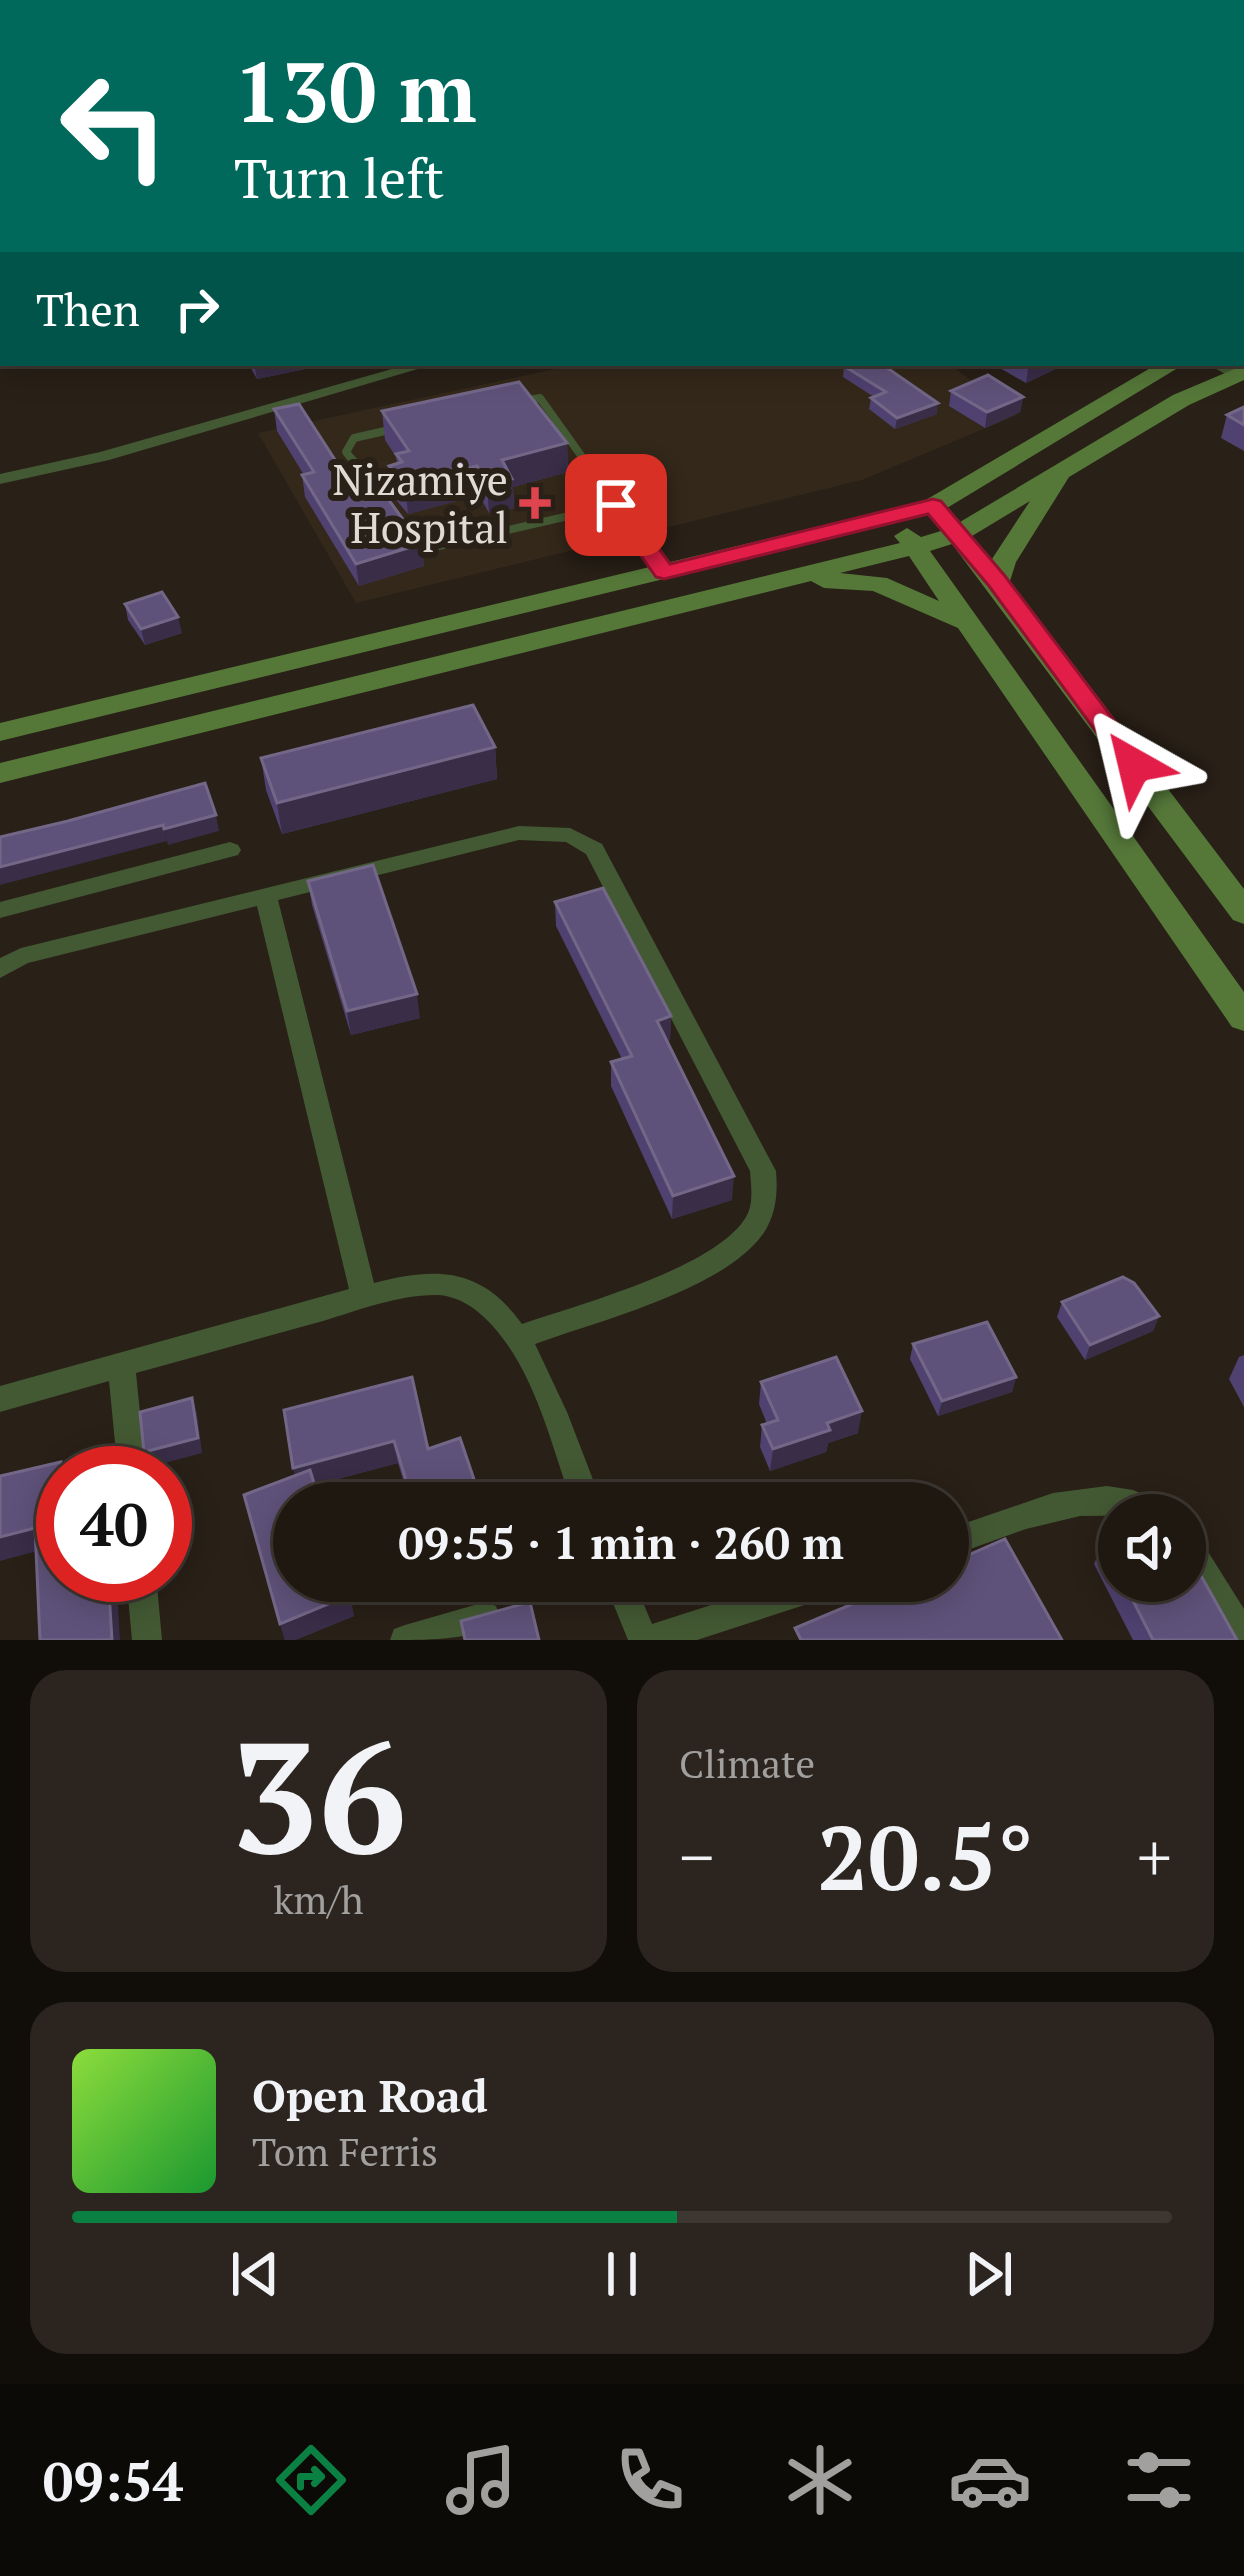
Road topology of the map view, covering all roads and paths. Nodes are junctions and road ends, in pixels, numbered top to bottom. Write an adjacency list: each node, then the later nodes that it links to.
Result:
1 (419, 366): 7 (street)
2 (1170, 366): 10 (street)
3 (1232, 370): 6 (street)
4 (494, 408): 9 (lane)
5 (400, 428): 8 (lane)
6 (1062, 472): 13 (street); 17 (street)
7 (0, 479)
8 (386, 500)
9 (616, 505): 11 (lane); 15 (lane)
10 (933, 506): 12 (street); 13 (street)
11 (399, 516)
12 (893, 516): 14 (street); 15 (street)
13 (957, 534): 14 (street); 17 (street)
14 (916, 547): 16 (street); 18 (street)
15 (664, 572): 19 (street)
16 (776, 581): 18 (street); 20 (street)
17 (997, 581): 24 (street)
18 (969, 624): 26 (street)
19 (0, 732)
20 (0, 773)
21 (230, 850): 23 (street)
22 (266, 897): 25 (street); 27 (street); 28 (street)
23 (0, 910)
24 (1244, 912)
25 (0, 969)
26 (1244, 1018)
27 (364, 1297): 28 (street); 29 (street)
28 (520, 1337): 32 (street)
29 (122, 1368): 30 (street); 31 (street)
30 (1, 1393)
31 (129, 1446)
32 (579, 1482)
33 (1098, 1498): 34 (street)
34 (969, 1537)
35 (1206, 1575): 40 (street)
36 (143, 1602): 42 (street)
37 (629, 1602): 43 (street)
38 (766, 1602): 43 (street)
39 (491, 1616): 41 (street)
40 (1244, 1637)
41 (417, 1639)
42 (147, 1640)
43 (646, 1640)

